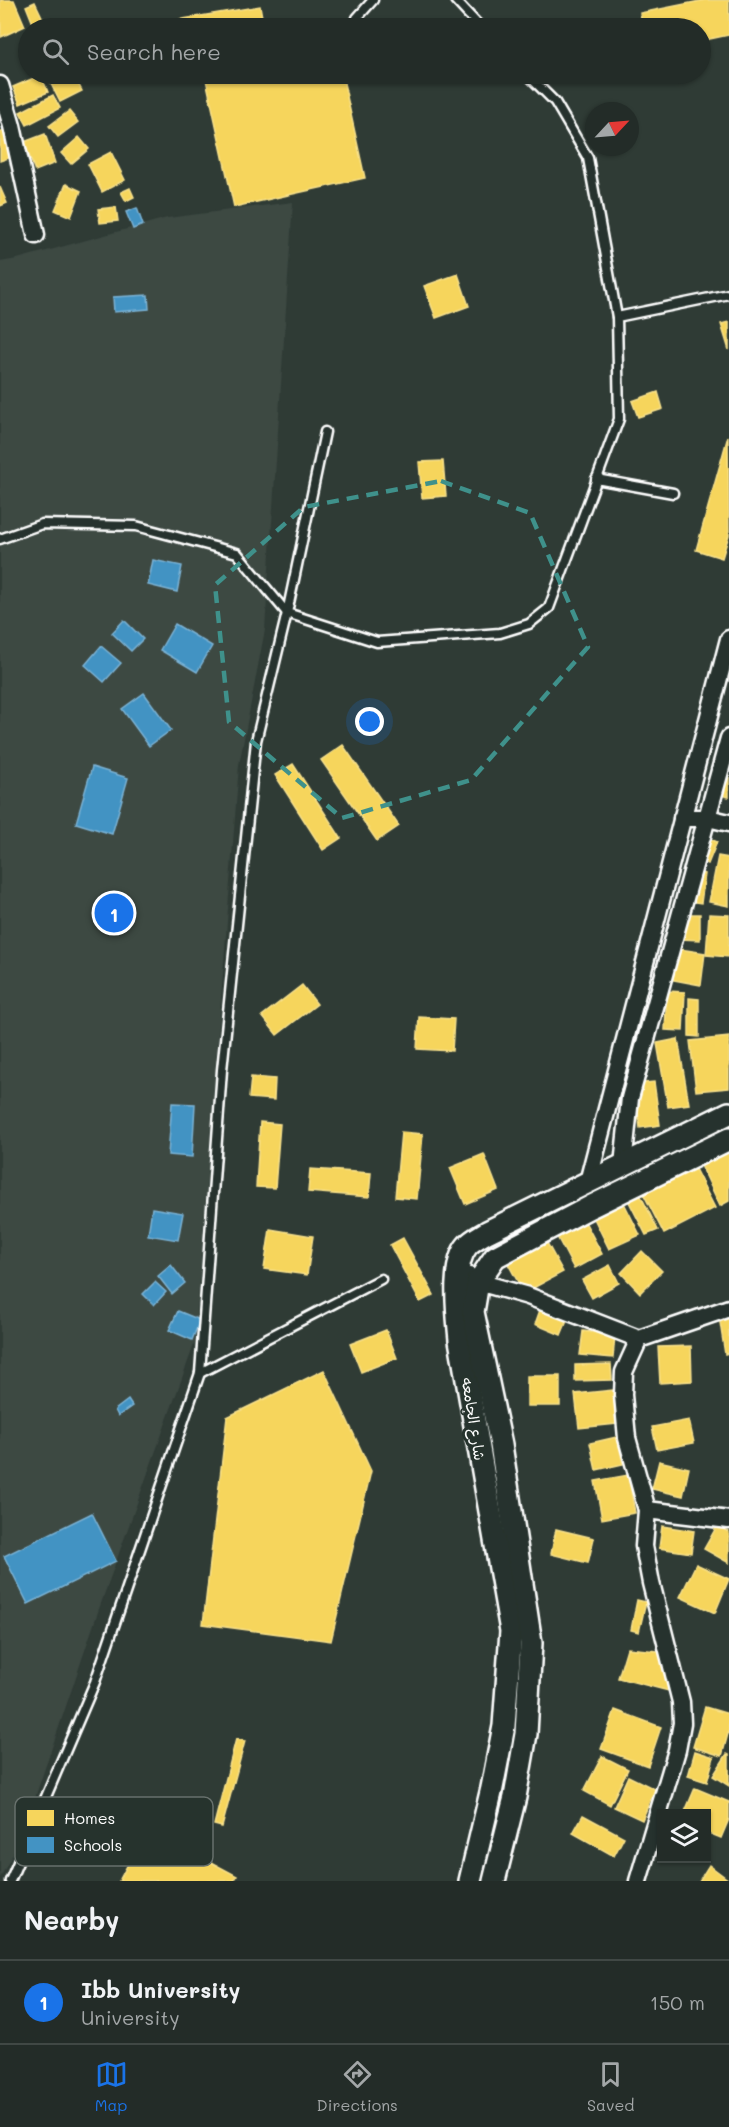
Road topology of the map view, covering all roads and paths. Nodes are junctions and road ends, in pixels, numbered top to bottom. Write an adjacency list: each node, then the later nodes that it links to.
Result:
1 (373, 0): 3 (lane)
2 (456, 0): 4 (lane)
3 (357, 18)
4 (471, 18)
5 (537, 84): 9 (lane)
6 (0, 85): 7 (street)
7 (36, 235)
8 (729, 294): 9 (lane)
9 (617, 317): 11 (lane)
10 (325, 432): 14 (lane)
11 (596, 479): 12 (lane); 14 (lane)
12 (673, 493)
13 (0, 539): 14 (lane)
14 (286, 613): 29 (lane)
15 (729, 639): 17 (street)
16 (729, 738): 18 (street)
17 (682, 818): 18 (street); 23 (street)
18 (708, 818): 19 (street); 22 (street)
19 (729, 823)
20 (729, 1113): 22 (street, شارع الجامعه)
21 (729, 1139): 26 (street, شارع الجامعه)
22 (623, 1165): 23 (street, شارع الجامعه)
23 (588, 1182): 24 (street, شارع الجامعه)
24 (458, 1269): 26 (street); 35 (street, شارع الجامعه)
25 (381, 1279): 29 (lane)
26 (478, 1282): 28 (street); 36 (street, شارع الجامعه)
27 (729, 1308): 28 (street)
28 (639, 1339): 30 (street)
29 (200, 1373): 32 (lane)
30 (647, 1510): 31 (street); 37 (street)
31 (729, 1520)
32 (46, 1797)
33 (16, 1866): 34 (lane)
34 (10, 1881)
35 (470, 1881)
36 (494, 1881)
37 (638, 1881)

